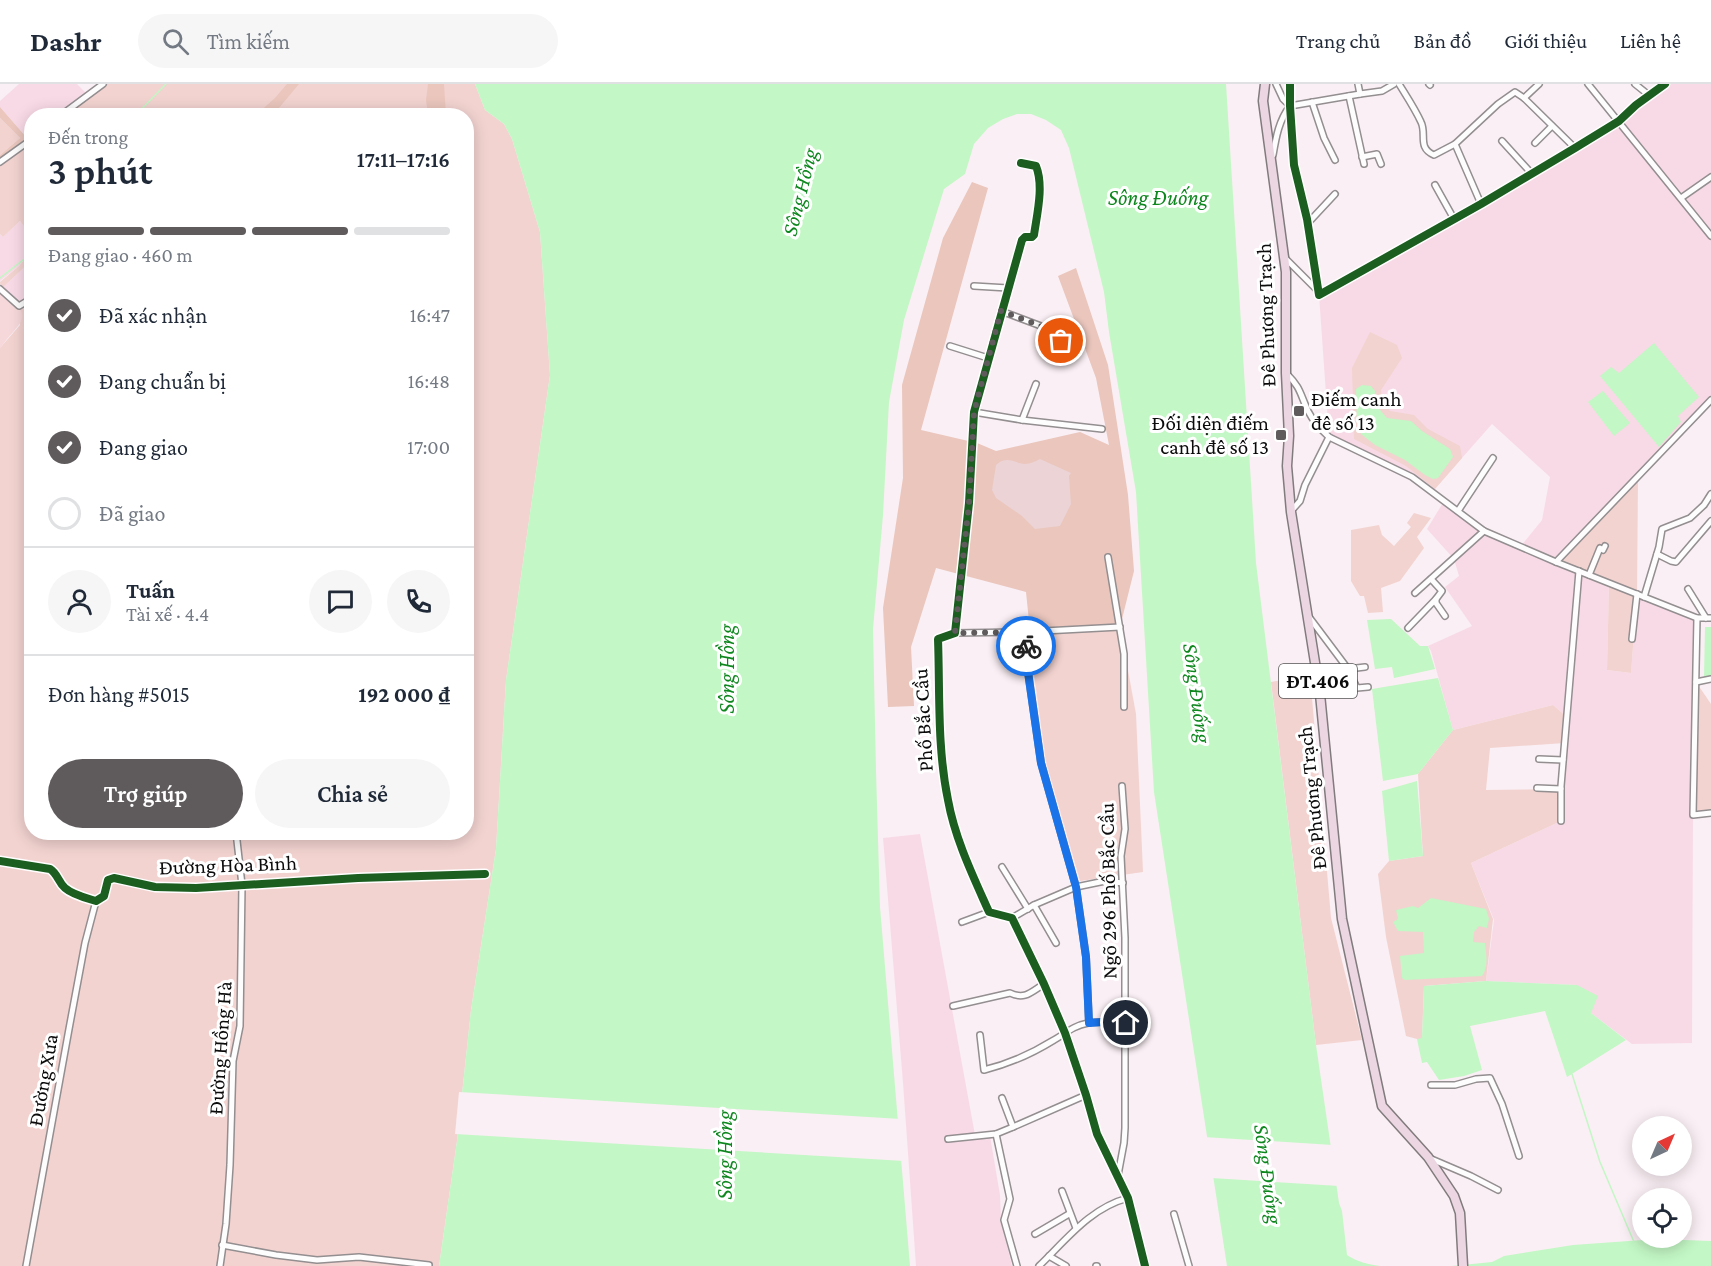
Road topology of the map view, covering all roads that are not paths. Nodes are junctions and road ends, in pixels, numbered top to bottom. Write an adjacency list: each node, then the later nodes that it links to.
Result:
1 (104, 84): 18 (street)
2 (1265, 84): 27 (main road, Đê Phương Trạch / ĐT.406)
3 (1276, 84): 17 (street)
4 (1290, 84): 17 (street)
5 (1358, 84): 12 (street)
6 (1394, 84): 12 (street)
7 (1400, 84): 23 (street)
8 (1539, 84): 15 (street)
9 (1588, 84): 19 (street)
10 (1635, 84): 14 (street)
11 (1665, 84): 14 (street)
12 (1360, 94): 13 (street)
13 (1349, 96): 16 (street); 30 (street)
14 (1650, 96): 19 (street)
15 (1524, 98): 20 (street); 23 (street)
16 (1312, 102): 17 (street); 26 (street)
17 (1290, 106): 27 (street); 38 (street)
18 (71, 108)
19 (1619, 121): 25 (street); 35 (street)
20 (1552, 126): 22 (street); 25 (street)
21 (1502, 141): 31 (street)
22 (1535, 143)
23 (1455, 144): 36 (street)
24 (24, 145): 28 (street)
25 (1575, 148): 31 (street)
26 (1335, 160)
27 (1271, 161): 40 (main road, Đê Phương Trạch / ĐT.406)
28 (0, 162)
29 (1021, 163): 42 (street)
30 (1381, 164)
31 (1532, 174): 36 (street)
32 (1711, 177): 35 (street)
33 (1435, 185): 37 (street)
34 (1335, 194): 38 (street)
35 (1681, 198): 39 (street)
36 (1481, 204): 37 (street)
37 (1454, 219): 44 (street)
38 (1308, 223): 44 (street)
39 (1711, 236)
40 (1284, 257): 44 (street); 50 (main road, Đê Phương Trạch / ĐT.406)
41 (974, 286): 42 (street)
42 (1008, 288): 46 (street)
43 (0, 290): 45 (street)
44 (1318, 291)
45 (24, 303)
46 (1001, 311): 48 (street); 49 (street)
47 (950, 346): 49 (street)
48 (1070, 351)
49 (988, 358): 53 (street)
50 (1286, 373): 56 (street); 60 (main road, Đê Phương Trạch / ĐT.406)
51 (1036, 384): 54 (street)
52 (1711, 400): 66 (street)
53 (974, 412): 54 (street); 82 (street)
54 (1022, 420): 55 (street)
55 (1102, 429)
56 (1329, 437): 59 (street); 60 (street)
57 (1493, 458): 59 (street)
58 (1711, 494): 64 (street)
59 (1458, 511): 62 (street)
60 (1291, 512): 75 (main road, Đê Phương Trạch / ĐT.406)
61 (1711, 521): 64 (street)
62 (1484, 531): 66 (street); 69 (street)
63 (1605, 546): 68 (street)
64 (1657, 554): 73 (street)
65 (1108, 557): 79 (street)
66 (1556, 562): 67 (street)
67 (1579, 572): 68 (street); 91 (street)
68 (1588, 575): 72 (street)
69 (1431, 579): 71 (street); 74 (street)
70 (1688, 589): 78 (street)
71 (1415, 593)
72 (1637, 594): 73 (street); 83 (street)
73 (1644, 597): 77 (street)
74 (1437, 599): 76 (street); 80 (street)
75 (1308, 615): 85 (street); 124 (main road, Đê Phương Trạch / ĐT.406)
76 (1445, 616)
77 (1697, 618): 78 (street); 87 (street)
78 (1708, 618)
79 (1120, 627): 81 (street); 89 (street)
80 (1407, 628)
81 (1025, 632): 82 (street); 103 (street)
82 (955, 633): 107 (street, Phố Bắc Cầu)
83 (1632, 639)
84 (1365, 667): 85 (street)
85 (1348, 669): 88 (street)
86 (1711, 680): 87 (street)
87 (1696, 682): 95 (street)
88 (1368, 687)
89 (1124, 707)
90 (1539, 759): 91 (street)
91 (1563, 760): 94 (street)
92 (1122, 786): 101 (street, Ngõ 296 Phố Bắc Cầu)
93 (1537, 788): 94 (street)
94 (1561, 789): 96 (street)
95 (1711, 813)
96 (1561, 821)
97 (237, 840): 102 (street, Đường Hồng Hà)
98 (0, 861): 104 (street)
99 (1002, 867): 106 (street)
100 (485, 874): 102 (street, Đường Hòa Bình)
101 (1123, 883): 103 (street); 114 (street, Ngõ 296 Phố Bắc Cầu)
102 (242, 885): 104 (street, Đường Hòa Bình); 133 (street, Đường Hồng Hà)
103 (1076, 887): 105 (street); 113 (street)
104 (96, 901): 136 (street, Đường Xưa)
105 (1034, 905): 106 (street); 110 (street)
106 (1028, 909): 108 (street)
107 (989, 912): 108 (street); 109 (street)
108 (1012, 918): 111 (street)
109 (962, 922)
110 (1056, 943)
111 (1044, 984): 112 (street); 115 (street)
112 (953, 1006)
113 (1089, 1023): 114 (street); 115 (street)
114 (1126, 1023): 125 (street, Ngõ 296 Phố Bắc Cầu)
115 (1065, 1033): 116 (street); 118 (street)
116 (980, 1035)
117 (1431, 1086): 123 (street)
118 (1086, 1095): 120 (street); 125 (street)
119 (1002, 1098): 120 (street)
120 (1012, 1127): 121 (street)
121 (996, 1134): 122 (street); 138 (street)
122 (948, 1139)
123 (1519, 1156)
124 (1428, 1157): 126 (street); 143 (main road, Đê Phương Trạch / ĐT.406)
125 (1118, 1175): 128 (street)
126 (1498, 1190)
127 (1062, 1191): 129 (street)
128 (1128, 1198): 131 (street); 141 (street)
129 (1069, 1214): 131 (street); 132 (street)
130 (1174, 1214): 142 (street)
131 (1076, 1228): 134 (street)
132 (1035, 1234)
133 (222, 1245): 135 (street); 137 (street, Đường Hồng Hà)
134 (1050, 1256): 139 (street); 140 (street)
135 (429, 1265)
136 (27, 1266)
137 (220, 1266)
138 (1017, 1266)
139 (1039, 1266)
140 (1066, 1266)
141 (1145, 1266)
142 (1189, 1266)
143 (1464, 1266)

